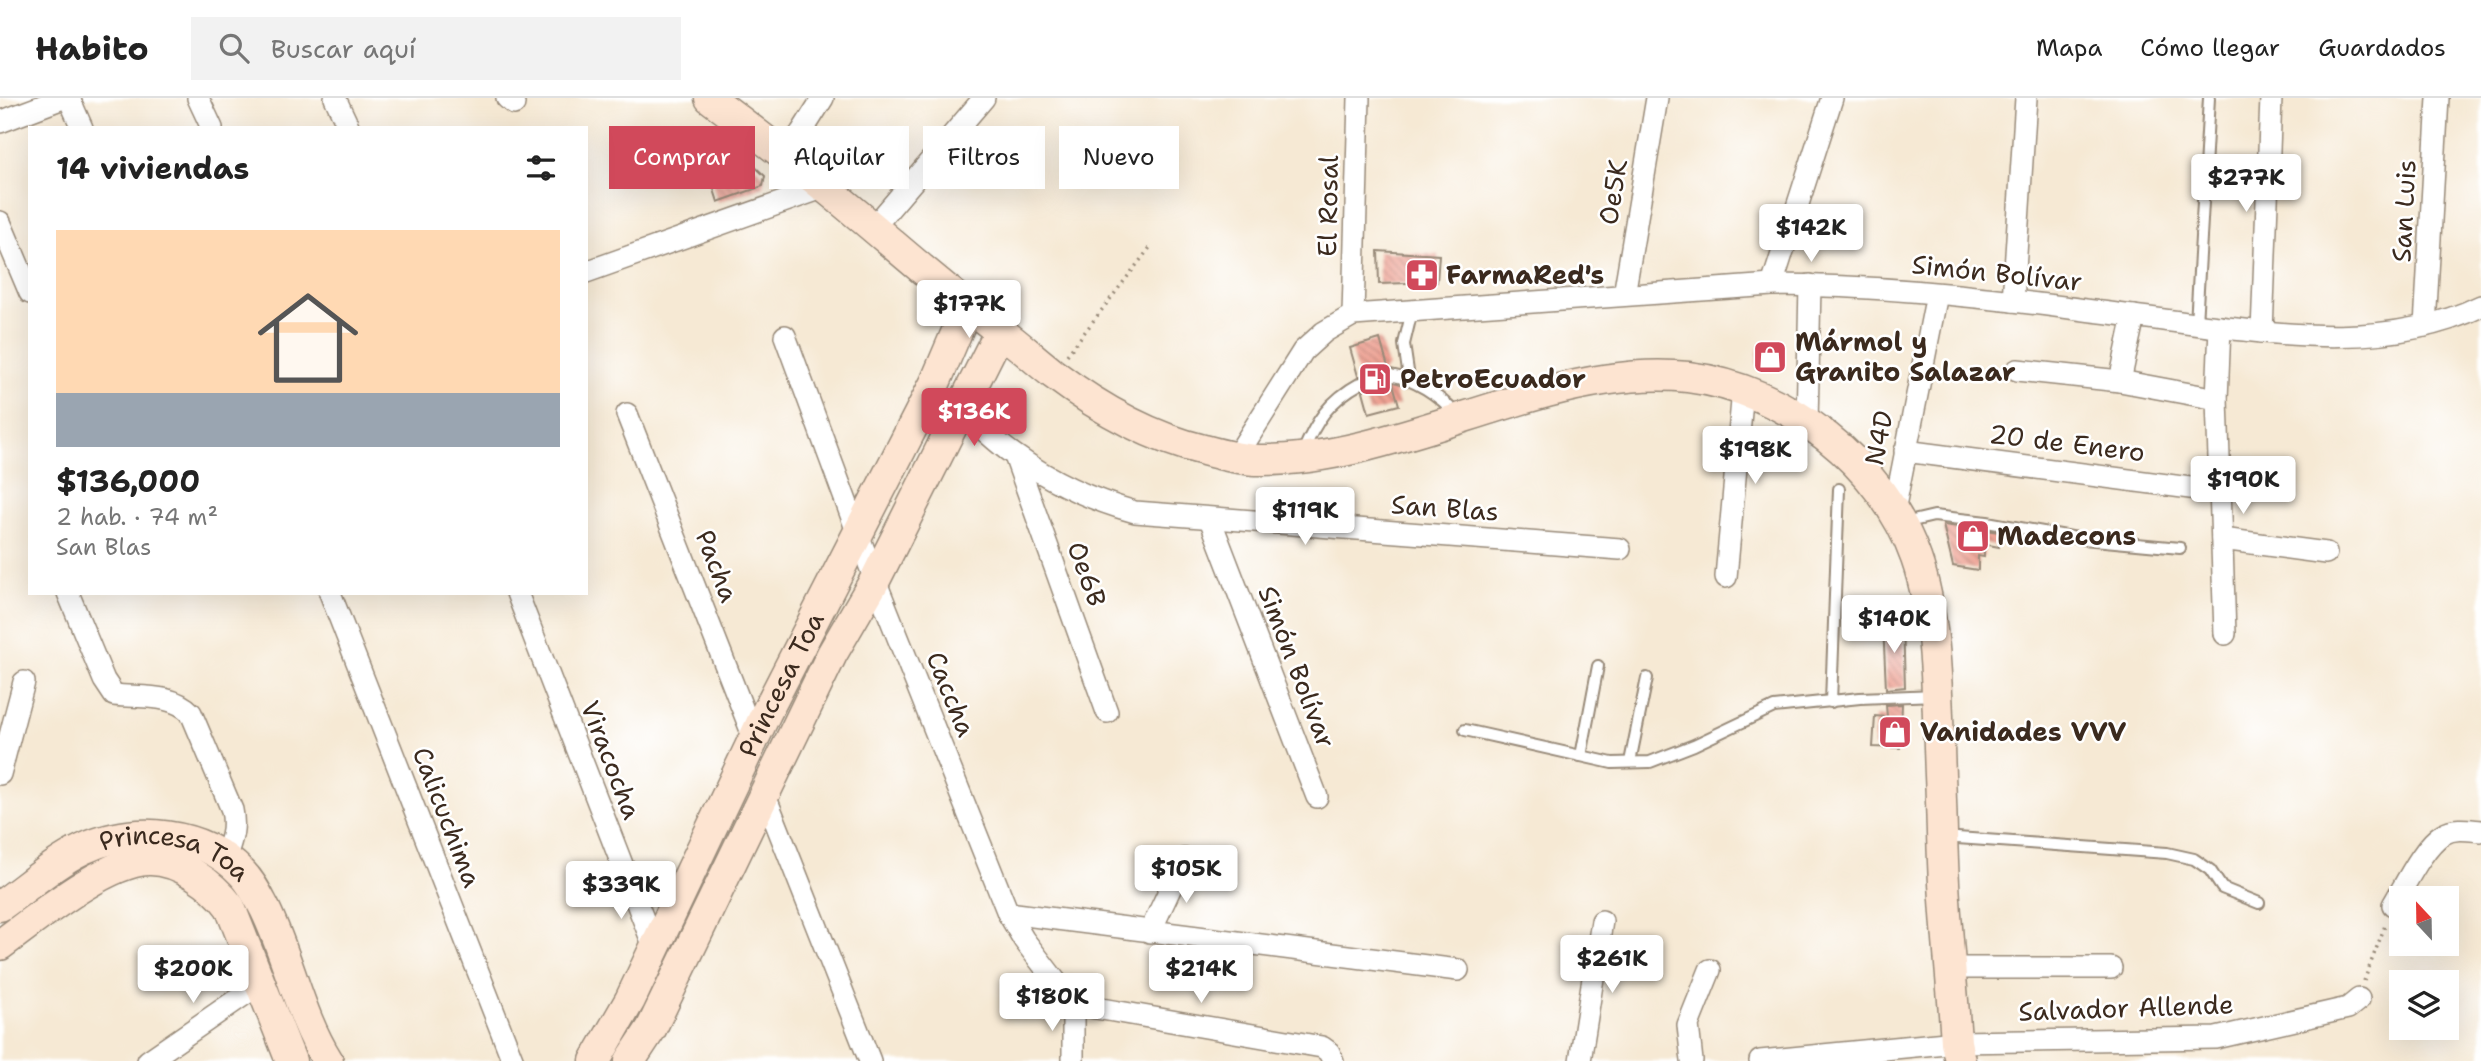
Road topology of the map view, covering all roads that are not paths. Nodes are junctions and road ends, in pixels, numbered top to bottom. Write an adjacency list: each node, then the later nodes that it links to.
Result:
1 (63, 98): 15 (street)
2 (69, 98): 16 (street)
3 (198, 98): 17 (street)
4 (335, 98): 18 (street)
5 (710, 98): 20 (street)
6 (823, 98): 19 (street)
7 (984, 98): 24 (street)
8 (1359, 98): 35 (street, El Rosal)
9 (1657, 98): 30 (street, Oe5K)
10 (1832, 98): 26 (street)
11 (2026, 98): 31 (street)
12 (2209, 98): 37 (lane)
13 (2272, 98): 41 (street)
14 (2438, 98): 38 (street, San Luis)
15 (0, 122)
16 (81, 126)
17 (211, 126)
18 (348, 126)
19 (805, 126)
20 (769, 144)
21 (819, 189): 25 (street)
22 (827, 189): 24 (street)
23 (0, 222): 28 (street)
24 (873, 228): 33 (street)
25 (588, 271)
26 (1772, 285): 27 (street, Simón Bolívar); 30 (street, Simón Bolívar)
27 (1810, 285): 29 (street, Simón Bolívar); 53 (street)
28 (28, 288)
29 (1937, 294): 31 (street, Simón Bolívar); 54 (street, N4D)
30 (1624, 295): 34 (street, Simón Bolívar)
31 (2014, 301): 36 (street, Simón Bolívar)
32 (2481, 306): 38 (street, Simón Bolívar)
33 (967, 308): 40 (street); 62 (street, Princesa Toa)
34 (1412, 311): 35 (street, Simón Bolívar); 45 (lane)
35 (1353, 315): 56 (street, Simón Bolívar)
36 (2134, 316): 37 (street, Simón Bolívar); 46 (street)
37 (2196, 324): 39 (street, Simón Bolívar)
38 (2425, 326): 41 (street, Simón Bolívar)
39 (2220, 327): 41 (street, Simón Bolívar); 49 (street)
40 (1000, 331): 50 (street, Princesa Toa); 56 (street)
41 (2262, 332)
42 (785, 336): 62 (street, Caccha)
43 (2017, 370): 46 (street)
44 (1390, 375): 45 (lane)
45 (1409, 378): 52 (lane)
46 (2120, 381): 49 (street)
47 (1361, 383): 57 (lane)
48 (1743, 390): 52 (street); 53 (street); 67 (street)
49 (2217, 399): 59 (street)
50 (961, 409): 55 (street, San Blas); 68 (street, Princesa Toa)
51 (627, 414): 80 (street, Pacha)
52 (1460, 418): 57 (street)
53 (1807, 423): 60 (street)
54 (1905, 450): 59 (street, 20 de Enero); 60 (street, N4D)
55 (1015, 456): 61 (street, San Blas); 78 (street, Oe6B)
56 (1236, 457): 57 (street)
57 (1300, 457)
58 (1839, 489): 77 (lane)
59 (2221, 492): 63 (street)
60 (1897, 517): 64 (lane); 76 (street)
61 (1210, 519): 65 (street, San Blas); 85 (street, Simón Bolívar)
62 (857, 531): 68 (street, Caccha); 80 (street, Princesa Toa)
63 (2222, 539): 66 (street); 72 (street)
64 (2180, 548)
65 (1620, 549)
66 (2326, 553)
67 (1726, 577)
68 (875, 580): 84 (street, Princesa Toa); 92 (street, Caccha)
69 (69, 595): 88 (street)
70 (331, 595): 111 (street, Calicuchima)
71 (518, 595): 96 (street, Viracocha)
72 (2225, 634)
73 (1598, 666): 81 (lane)
74 (1647, 678): 82 (lane)
75 (23, 682): 83 (street)
76 (1936, 695): 77 (lane); 87 (street)
77 (1832, 702): 82 (lane)
78 (1107, 712)
79 (1465, 730): 81 (lane)
80 (754, 738): 96 (street, Princesa Toa)
81 (1581, 756): 82 (lane)
82 (1630, 762)
83 (0, 774)
84 (764, 793): 107 (street, Princesa Toa); 113 (street)
85 (1317, 797)
86 (2481, 831): 90 (street)
87 (1943, 837): 91 (lane); 97 (street)
88 (225, 859): 94 (street, Princesa Toa); 110 (street, Princesa Toa)
89 (1184, 859): 95 (street)
90 (2405, 886)
91 (2259, 903)
92 (1008, 913): 95 (street); 103 (street, Caccha)
93 (1602, 922): 115 (street)
94 (4, 924): 101 (street, Princesa Toa)
95 (1150, 932): 99 (street)
96 (654, 947): 104 (street, Princesa Toa)
97 (1951, 968): 98 (street); 105 (street)
98 (2110, 968)
99 (1458, 970)
100 (1710, 970): 116 (street)
101 (261, 983): 108 (street); 109 (street, Princesa Toa)
102 (2359, 999): 105 (street, Salvador Allende)
103 (1073, 1004): 106 (street); 114 (street)
104 (610, 1035): 107 (street); 112 (street, Princesa Toa)
105 (1958, 1051): 117 (street, Salvador Allende)
106 (1328, 1054)
107 (632, 1060)
108 (148, 1061)
109 (290, 1061)
110 (328, 1061)
111 (513, 1061)
112 (595, 1061)
113 (870, 1061)
114 (1073, 1061)
115 (1580, 1061)
116 (1692, 1061)
117 (1760, 1061)

